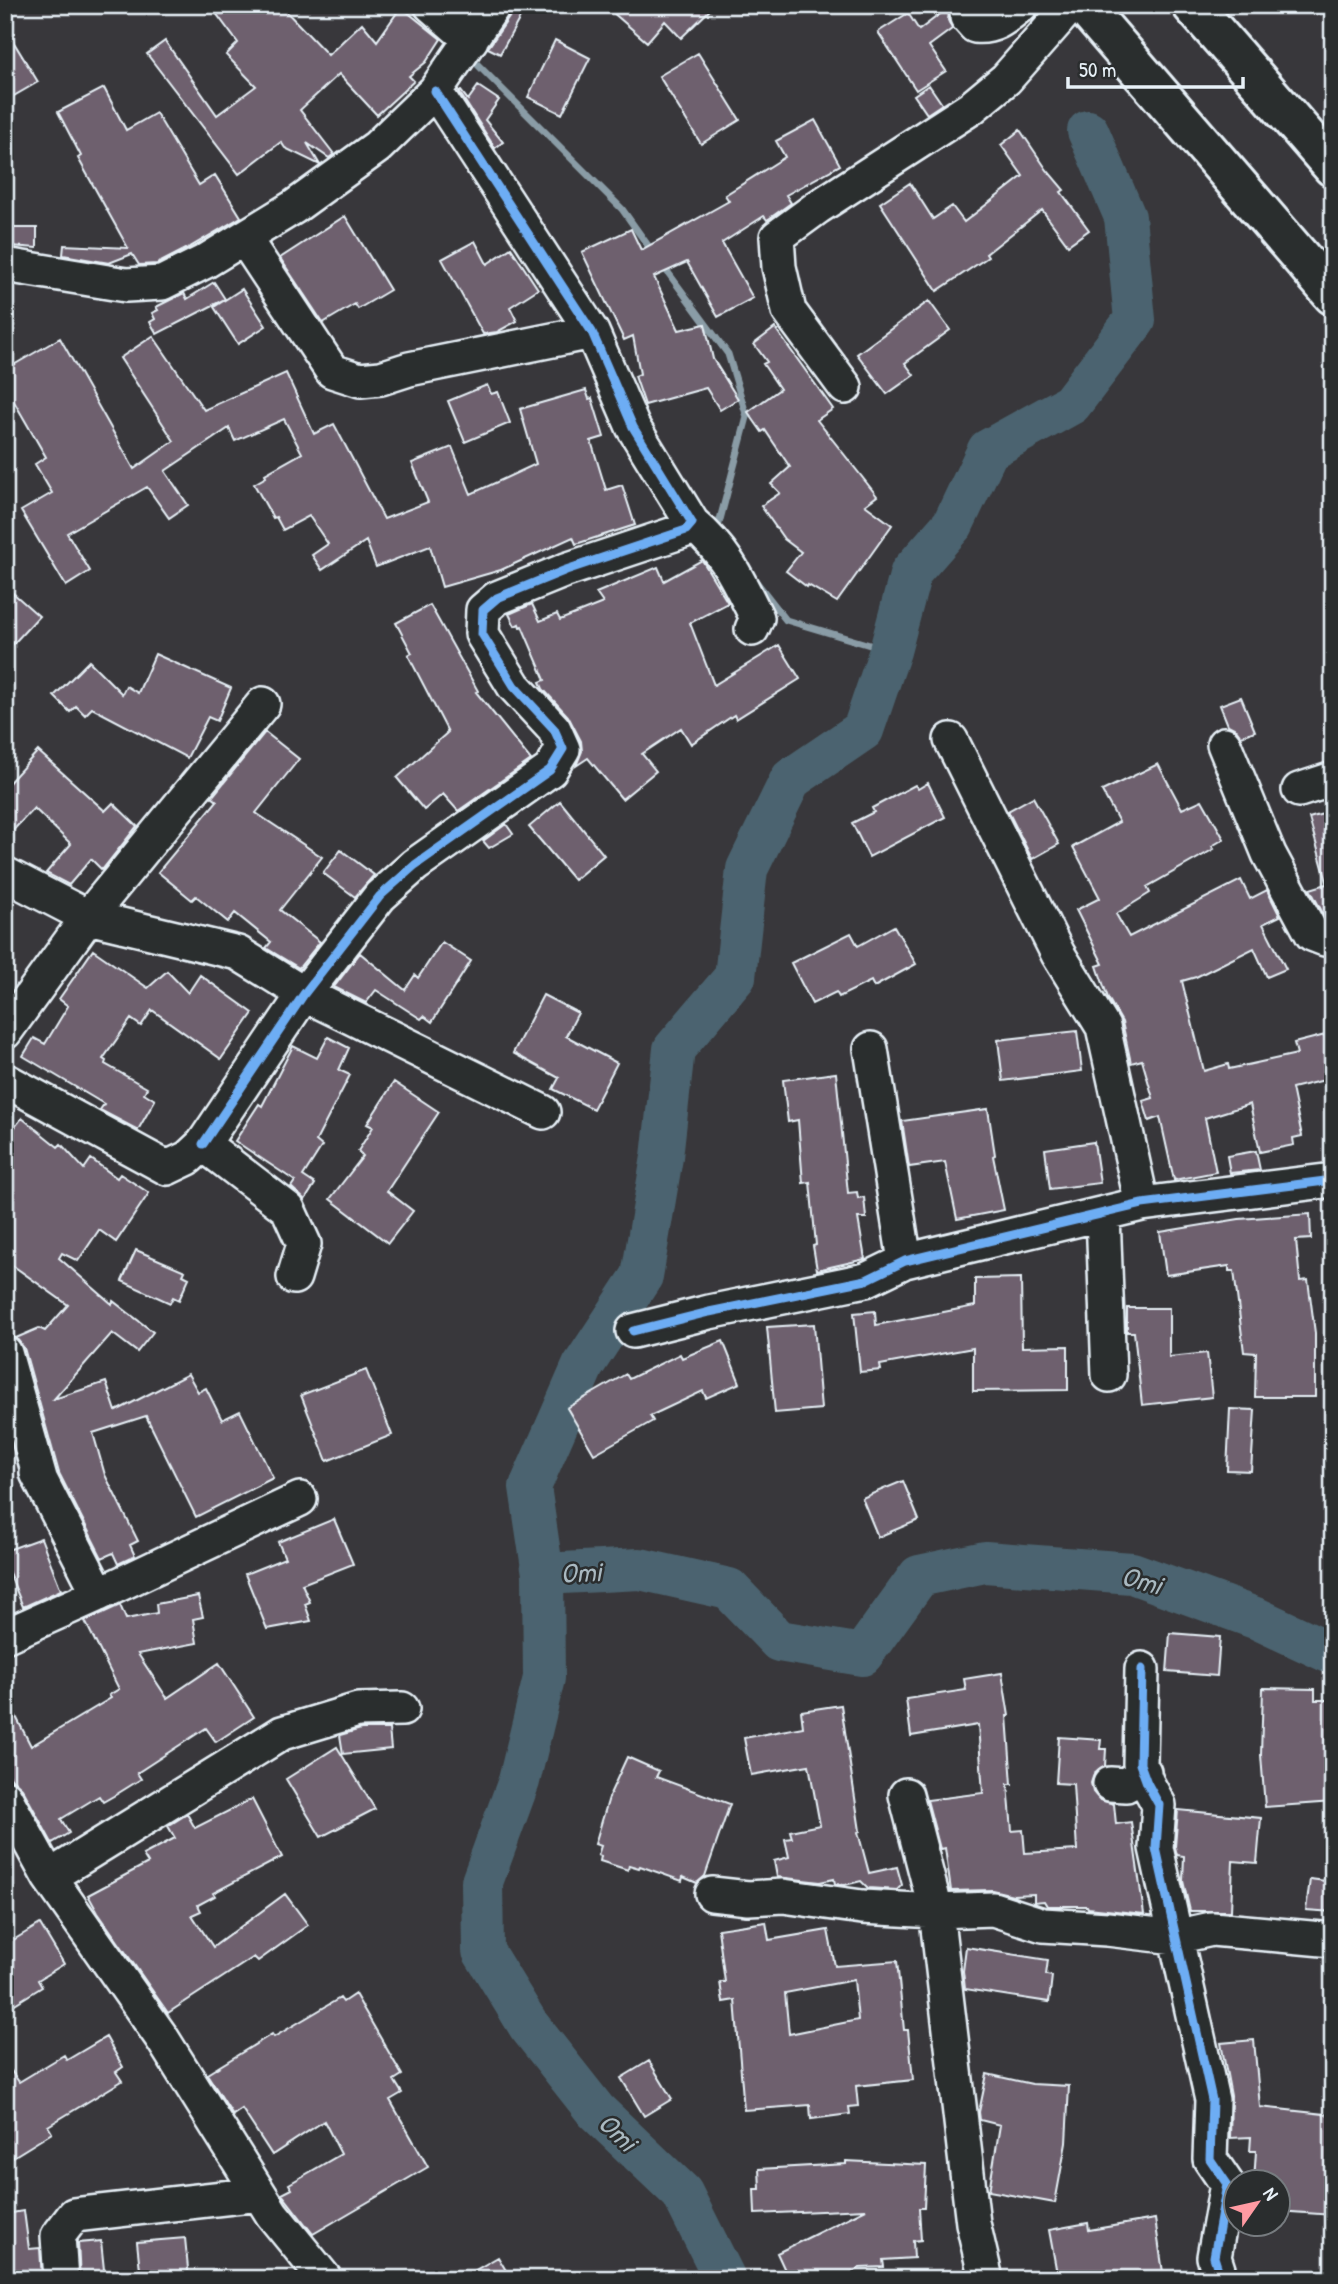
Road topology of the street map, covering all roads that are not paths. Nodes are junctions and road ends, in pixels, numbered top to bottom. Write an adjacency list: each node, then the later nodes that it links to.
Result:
1 (431, 5): 8 (street)
2 (494, 5): 8 (street)
3 (1021, 5): 7 (street)
4 (1072, 5): 15 (street)
5 (1083, 5): 13 (highway)
6 (1192, 5): 10 (highway)
7 (967, 17)
8 (467, 45): 9 (street)
9 (435, 91): 11 (street); 14 (street)
10 (1333, 167)
11 (244, 238): 12 (street); 14 (street)
12 (5, 265)
13 (1333, 295)
14 (592, 332): 16 (street)
15 (845, 387)
16 (692, 523): 17 (street); 26 (street)
17 (752, 629)
18 (262, 704): 24 (street)
19 (951, 740): 33 (street)
20 (1224, 744): 25 (street)
21 (1333, 779): 22 (street)
22 (1299, 790)
23 (5, 874): 24 (street)
24 (88, 917): 26 (street); 27 (street)
25 (1333, 937)
26 (304, 994): 30 (street); 31 (street)
27 (5, 1032)
28 (871, 1049): 35 (street)
29 (5, 1080): 31 (street)
30 (543, 1112)
31 (203, 1144): 36 (street)
32 (1333, 1180): 33 (street)
33 (1142, 1204): 34 (street)
34 (1103, 1214): 35 (street); 39 (street)
35 (905, 1261): 37 (street)
36 (293, 1277)
37 (633, 1331)
38 (5, 1353): 41 (street)
39 (1109, 1375)
40 (300, 1499): 41 (street)
41 (99, 1594): 42 (street)
42 (5, 1636)
43 (1142, 1669): 45 (street)
44 (402, 1709): 49 (street)
45 (1144, 1772): 46 (street); 52 (street)
46 (1110, 1784)
47 (906, 1795): 51 (street)
48 (5, 1797): 49 (street)
49 (50, 1877): 54 (street)
50 (712, 1894): 51 (street)
51 (936, 1912): 52 (street); 57 (street)
52 (1175, 1937): 53 (street); 58 (street)
53 (1333, 1940)
54 (259, 2194): 55 (street); 56 (street)
55 (61, 2279)
56 (325, 2279)
57 (986, 2279)
58 (1222, 2279)

